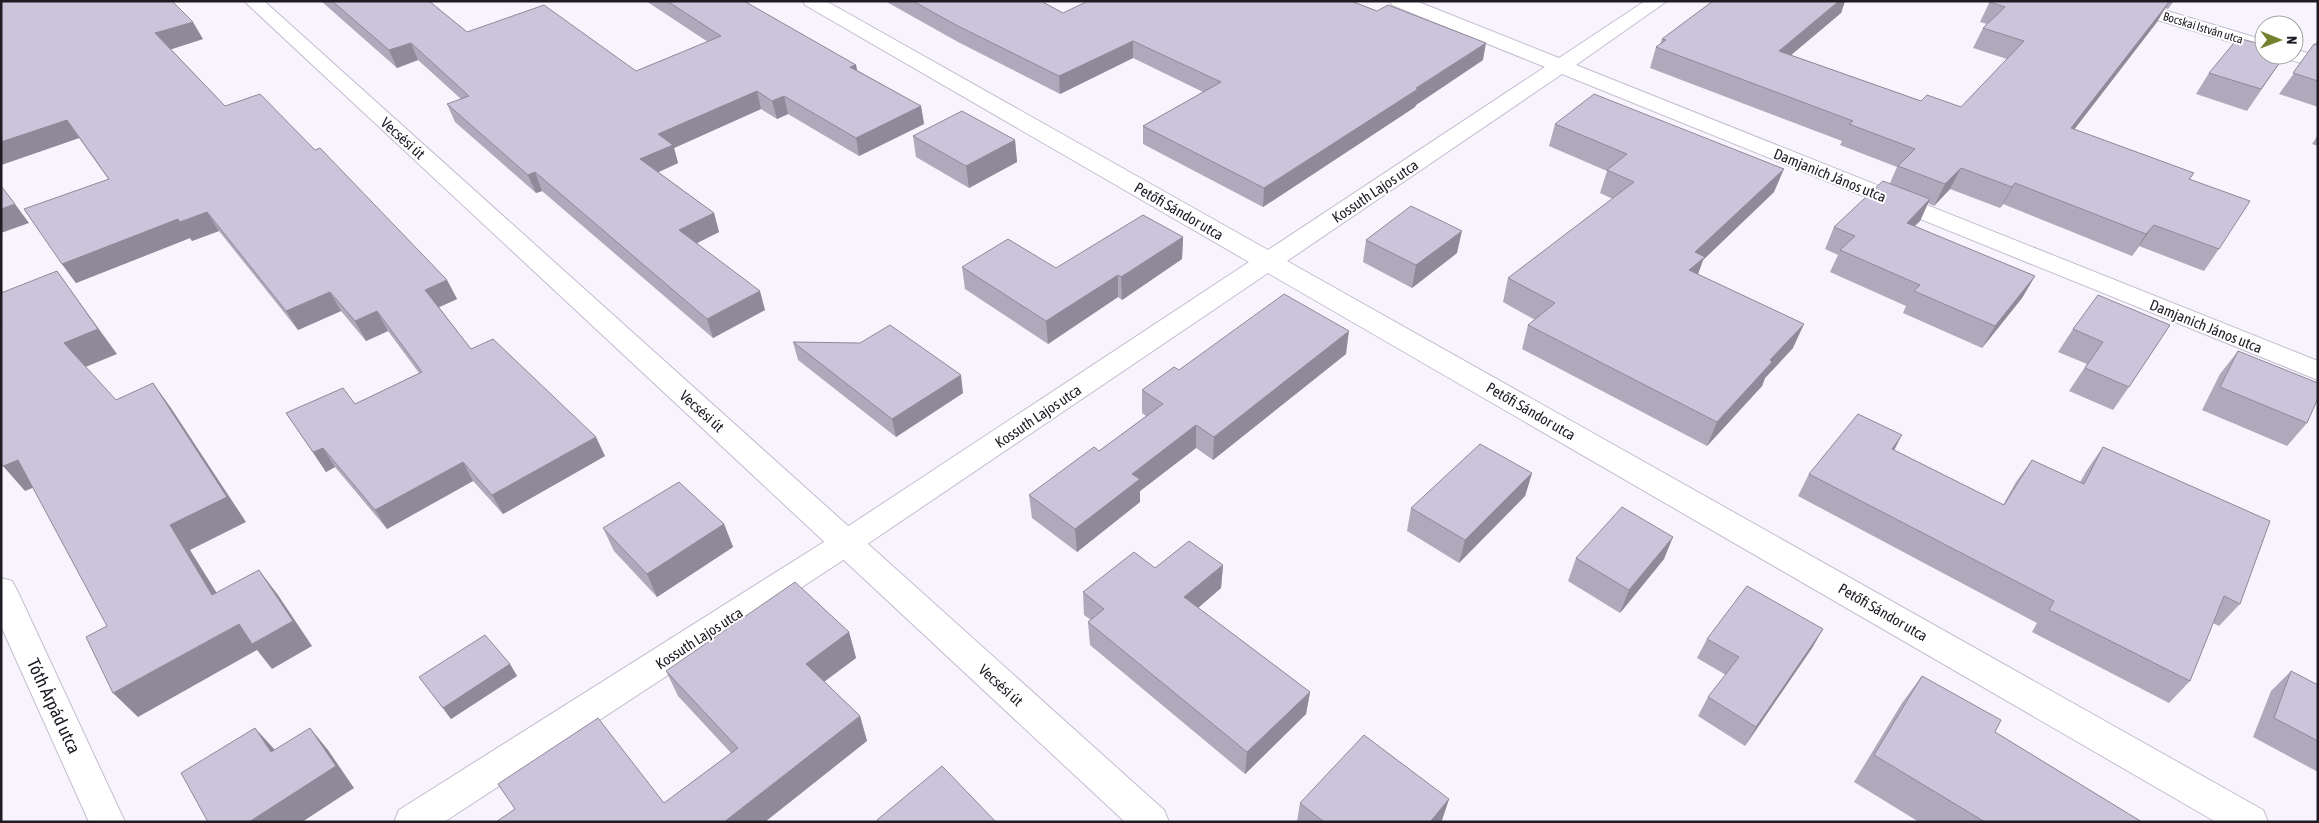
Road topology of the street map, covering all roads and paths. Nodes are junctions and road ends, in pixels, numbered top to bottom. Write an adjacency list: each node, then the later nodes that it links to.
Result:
1 (253, 1): 12 (street, Vecsési út)
2 (812, 1): 10 (street, Petőfi Sándor utca)
3 (1399, 1): 9 (street, Damjanich János utca)
4 (1658, 1): 9 (street, Kossuth Lajos utca)
5 (2114, 1): 6 (street, Bocskai István utca)
6 (2254, 43)
7 (2304, 58): 8 (street)
8 (2318, 62)
9 (1562, 67): 10 (street, Kossuth Lajos utca); 11 (street, Damjanich János utca)
10 (1269, 262): 12 (street, Kossuth Lajos utca); 17 (street, Petőfi Sándor utca)
11 (2318, 371)
12 (846, 543): 15 (street, Kossuth Lajos utca); 16 (street, Vecsési út)
13 (1, 590): 14 (street, Tóth Árpád utca)
14 (107, 822)
15 (412, 822)
16 (1151, 822)
17 (2250, 822)

